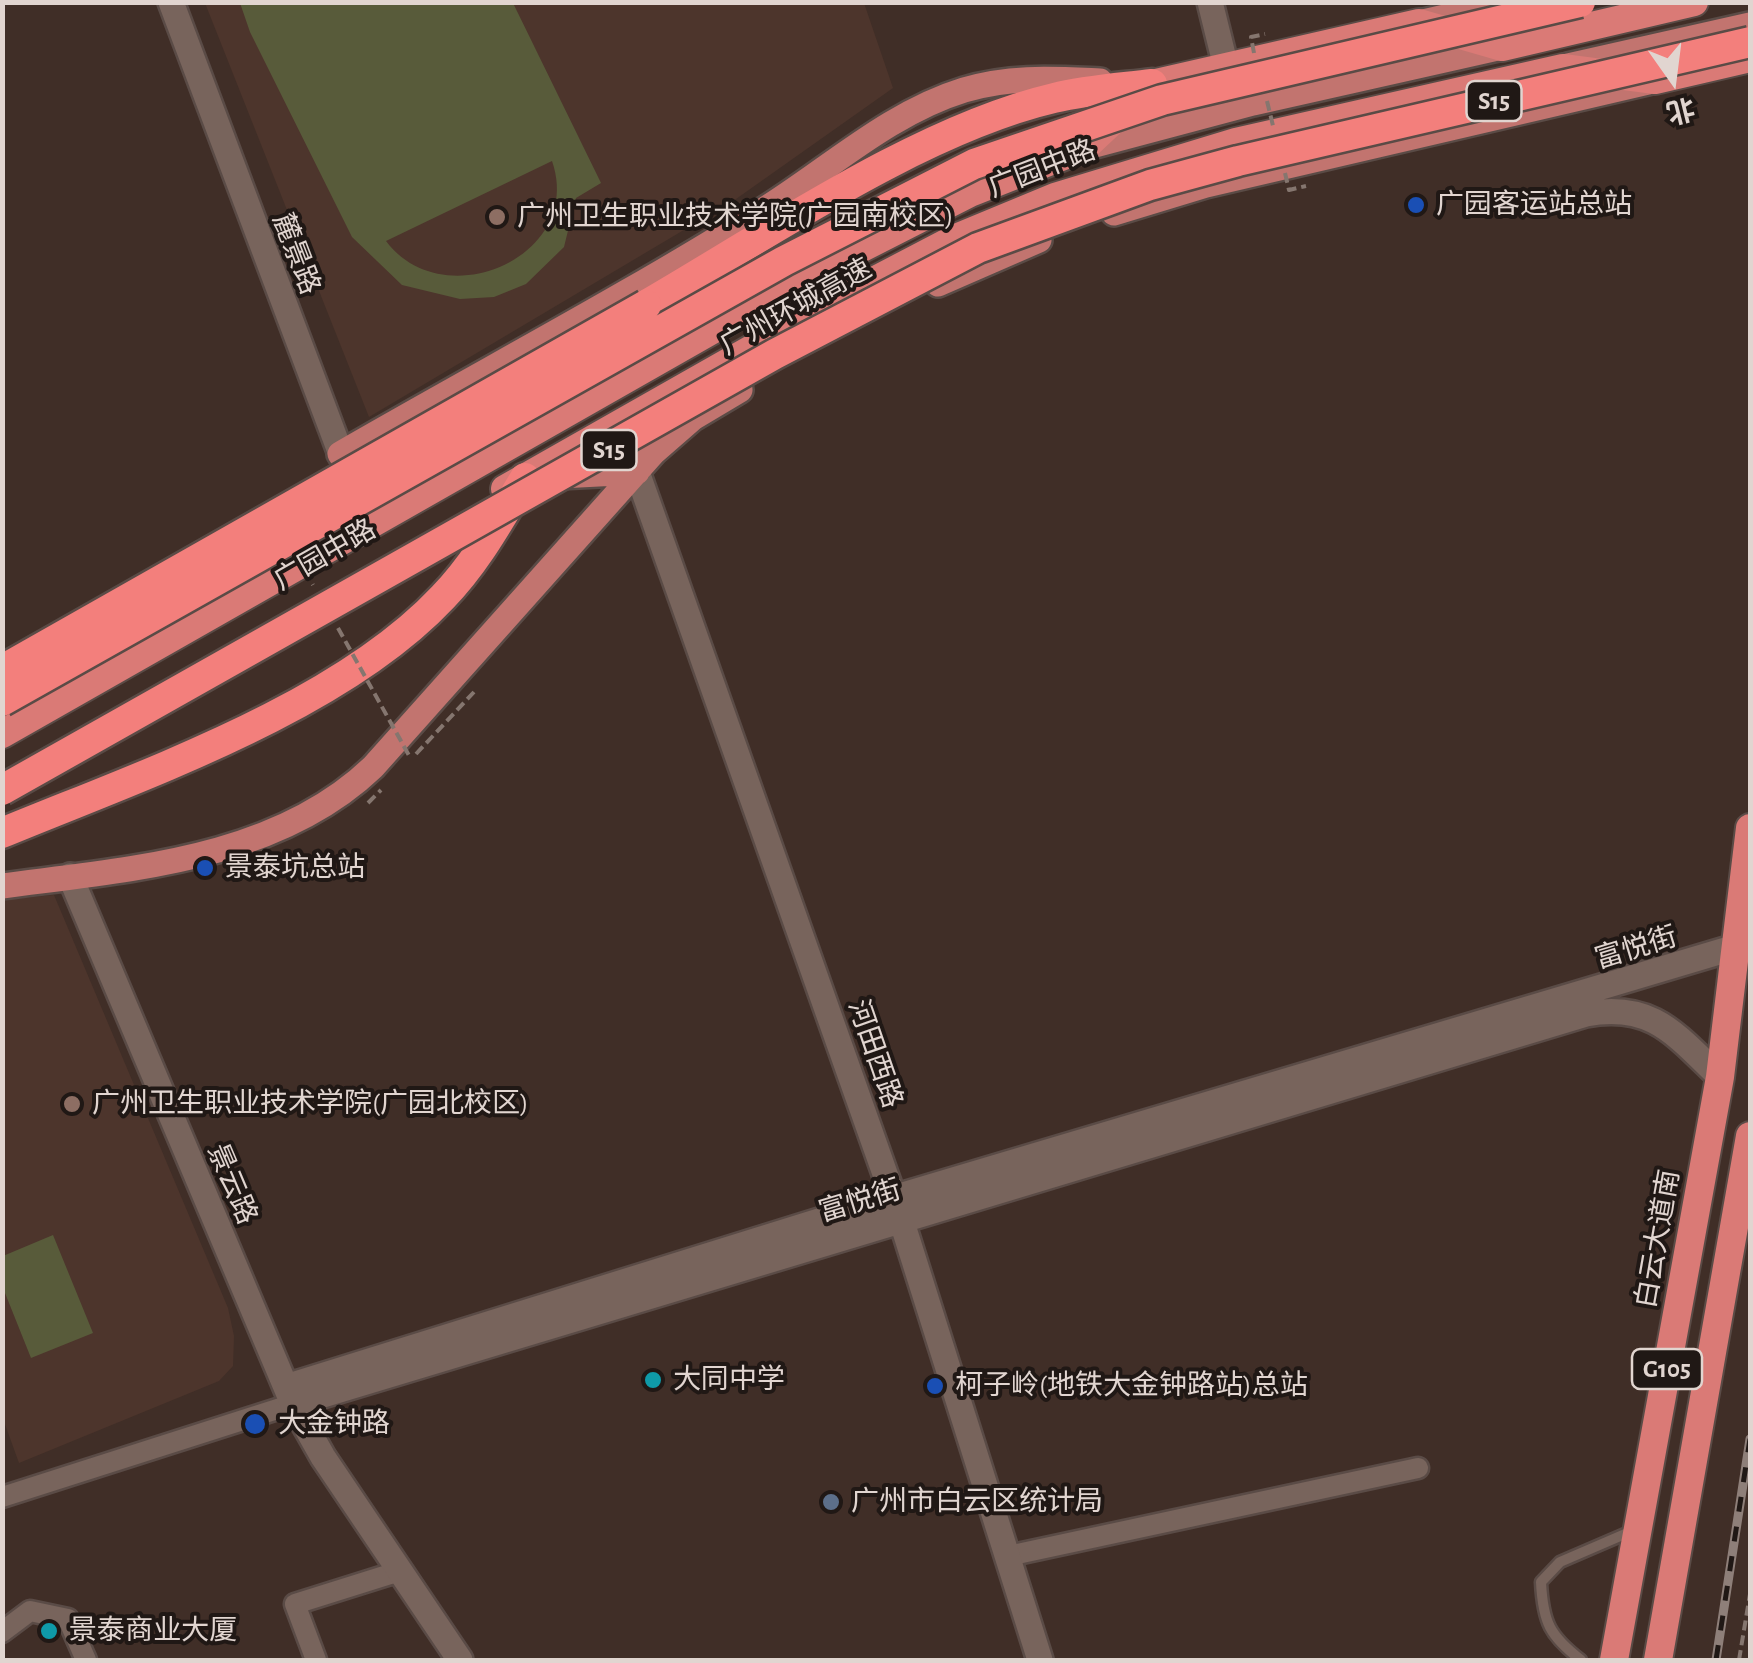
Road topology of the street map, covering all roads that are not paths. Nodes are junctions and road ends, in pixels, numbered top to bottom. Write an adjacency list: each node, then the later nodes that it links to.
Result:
1 (171, 2): 25 (street, 麓景路)
2 (1210, 2): 12 (street)
3 (1509, 2): 7 (main road)
4 (1580, 2): 32 (highway, 广州环城高速, bridge)
5 (1694, 2): 6 (highway, 广园中路)
6 (1664, 7): 10 (highway, 广园中路)
7 (1419, 23): 10 (highway); 12 (highway)
8 (1750, 25): 13 (main road, 广园中路)
9 (1750, 42): 35 (highway, 广州环城高速 / S15, bridge)
10 (1502, 46): 16 (main road, 广园中路)
11 (1750, 58): 14 (highway)
12 (1226, 67): 15 (highway)
13 (1563, 68): 14 (highway); 18 (highway, 广园中路)
14 (1655, 80): 19 (main road)
15 (1152, 84): 16 (main road); 17 (highway); 25 (main road); 30 (highway, bridge)
16 (1259, 99): 17 (main road, 广园中路)
17 (1084, 148): 20 (highway, 广园中路)
18 (1156, 163): 19 (main road); 23 (highway, 广园中路)
19 (1095, 219): 24 (main road)
20 (907, 224): 21 (highway, 广园中路); 22 (main road)
21 (688, 344): 22 (main road); 29 (highway, 广园中路)
22 (590, 355): 28 (main road)
23 (736, 356): 24 (main road); 27 (highway, 广园中路)
24 (798, 357): 26 (main road)
25 (340, 454): 28 (street, 麓景路)
26 (637, 472): 27 (main road); 38 (main road); 44 (street, 河田西路)
27 (525, 478): 34 (highway, 广园中路); 37 (highway)
28 (357, 490): 29 (street, 麓景路); 31 (main road)
29 (374, 524): 33 (highway, 广园中路)
30 (2, 670)
31 (2, 692)
32 (2, 702)
33 (2, 734)
34 (10, 773)
35 (2, 790)
36 (1750, 828): 41 (highway, 白云大道南)
37 (2, 833)
38 (70, 876): 39 (main road); 45 (street, 景云路)
39 (2, 886)
40 (1750, 898): 41 (highway, G105)
41 (1739, 946): 42 (highway, 白云大道南 / G105); 44 (street, 富悦街)
42 (1720, 1077): 44 (street, 富悦街); 48 (highway, 白云大道南 / G105)
43 (1750, 1136): 58 (highway, G105)
44 (897, 1209): 45 (street, 富悦街); 49 (street, 河田西路)
45 (290, 1396): 47 (street); 50 (street)
46 (1418, 1468): 49 (street)
47 (2, 1497)
48 (1638, 1529): 56 (lane); 57 (highway, 白云大道南 / G105)
49 (1008, 1556): 55 (street, 河田西路)
50 (400, 1570): 53 (street); 54 (street)
51 (2, 1632): 52 (street)
52 (86, 1660)
53 (316, 1660)
54 (460, 1660)
55 (1040, 1660)
56 (1581, 1660)
57 (1614, 1660)
58 (1658, 1660)

